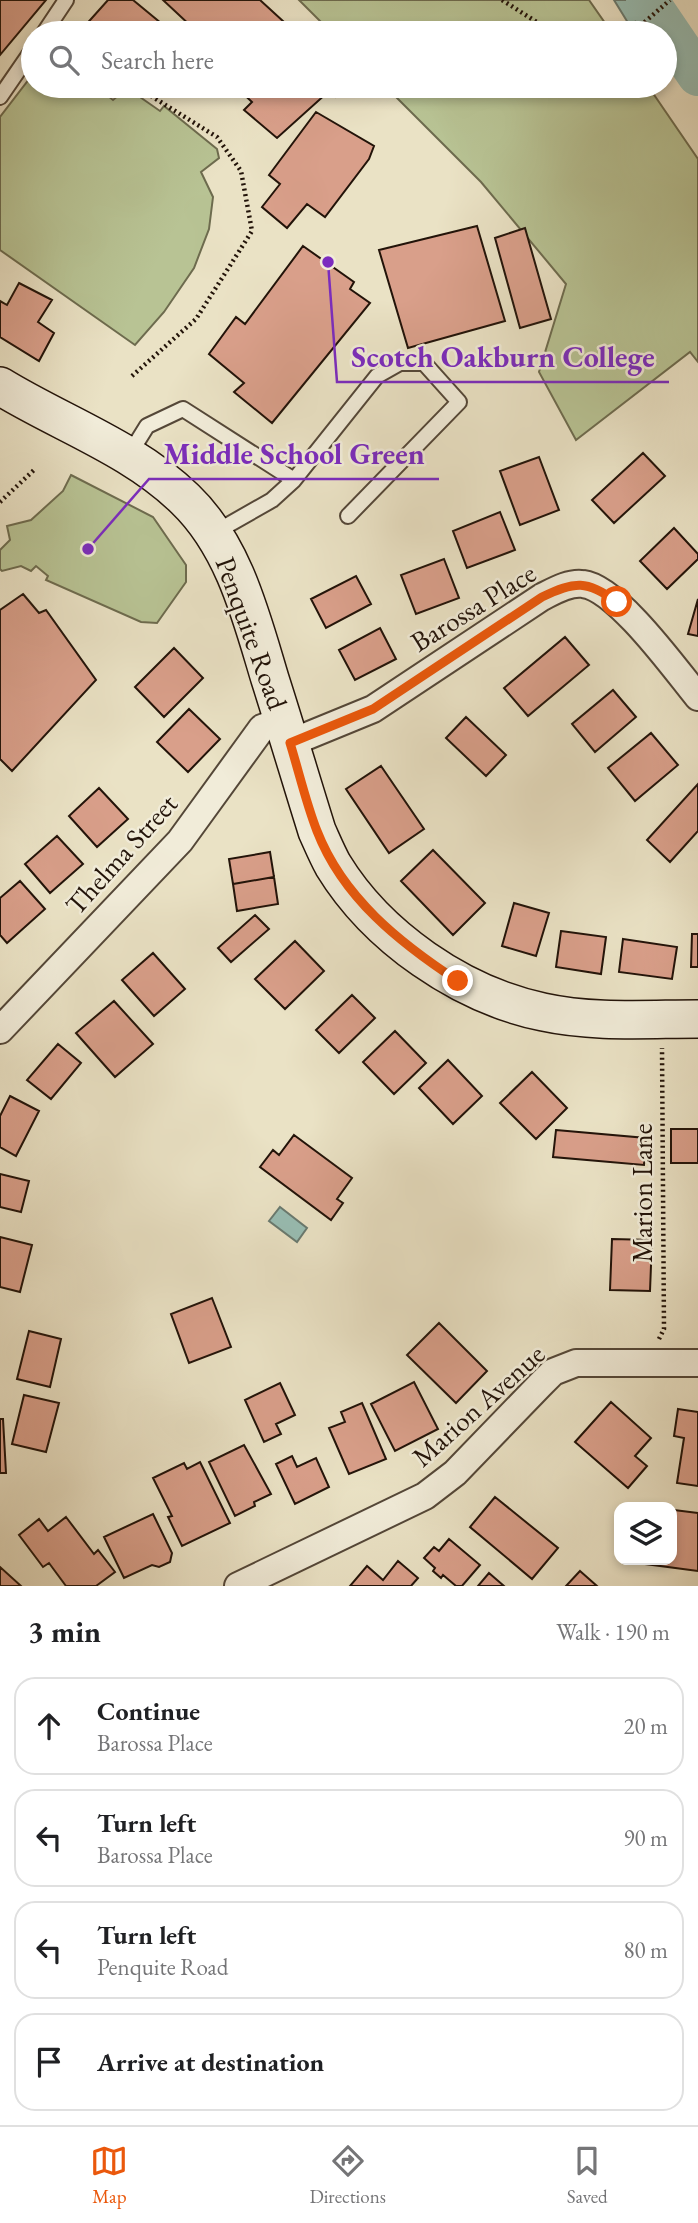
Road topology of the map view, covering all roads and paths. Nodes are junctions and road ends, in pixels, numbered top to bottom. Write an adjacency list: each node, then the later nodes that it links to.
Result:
1 (66, 0): 4 (lane)
2 (502, 0): 5 (path)
3 (670, 0): 6 (path)
4 (52, 21)
5 (535, 21)
6 (646, 21)
7 (21, 66): 8 (lane)
8 (0, 97)
9 (154, 98): 10 (path)
10 (132, 376)
11 (0, 386): 12 (street, Penquite Road)
12 (129, 457): 14 (lane); 17 (street, Penquite Road)
13 (34, 470): 15 (path)
14 (294, 480): 16 (lane); 17 (lane)
15 (0, 502)
16 (348, 516)
17 (214, 533): 19 (street, Penquite Road)
18 (698, 697): 19 (street, Barossa Place)
19 (287, 732): 20 (street, Penquite Road); 22 (street, Thelma Street)
20 (661, 1019): 21 (street, Penquite Road); 23 (path, Marion Lane)
21 (698, 1019)
22 (0, 1030)
23 (648, 1362): 24 (street, Marion Avenue); 25 (street, Marion Avenue)
24 (698, 1363)
25 (238, 1586)

